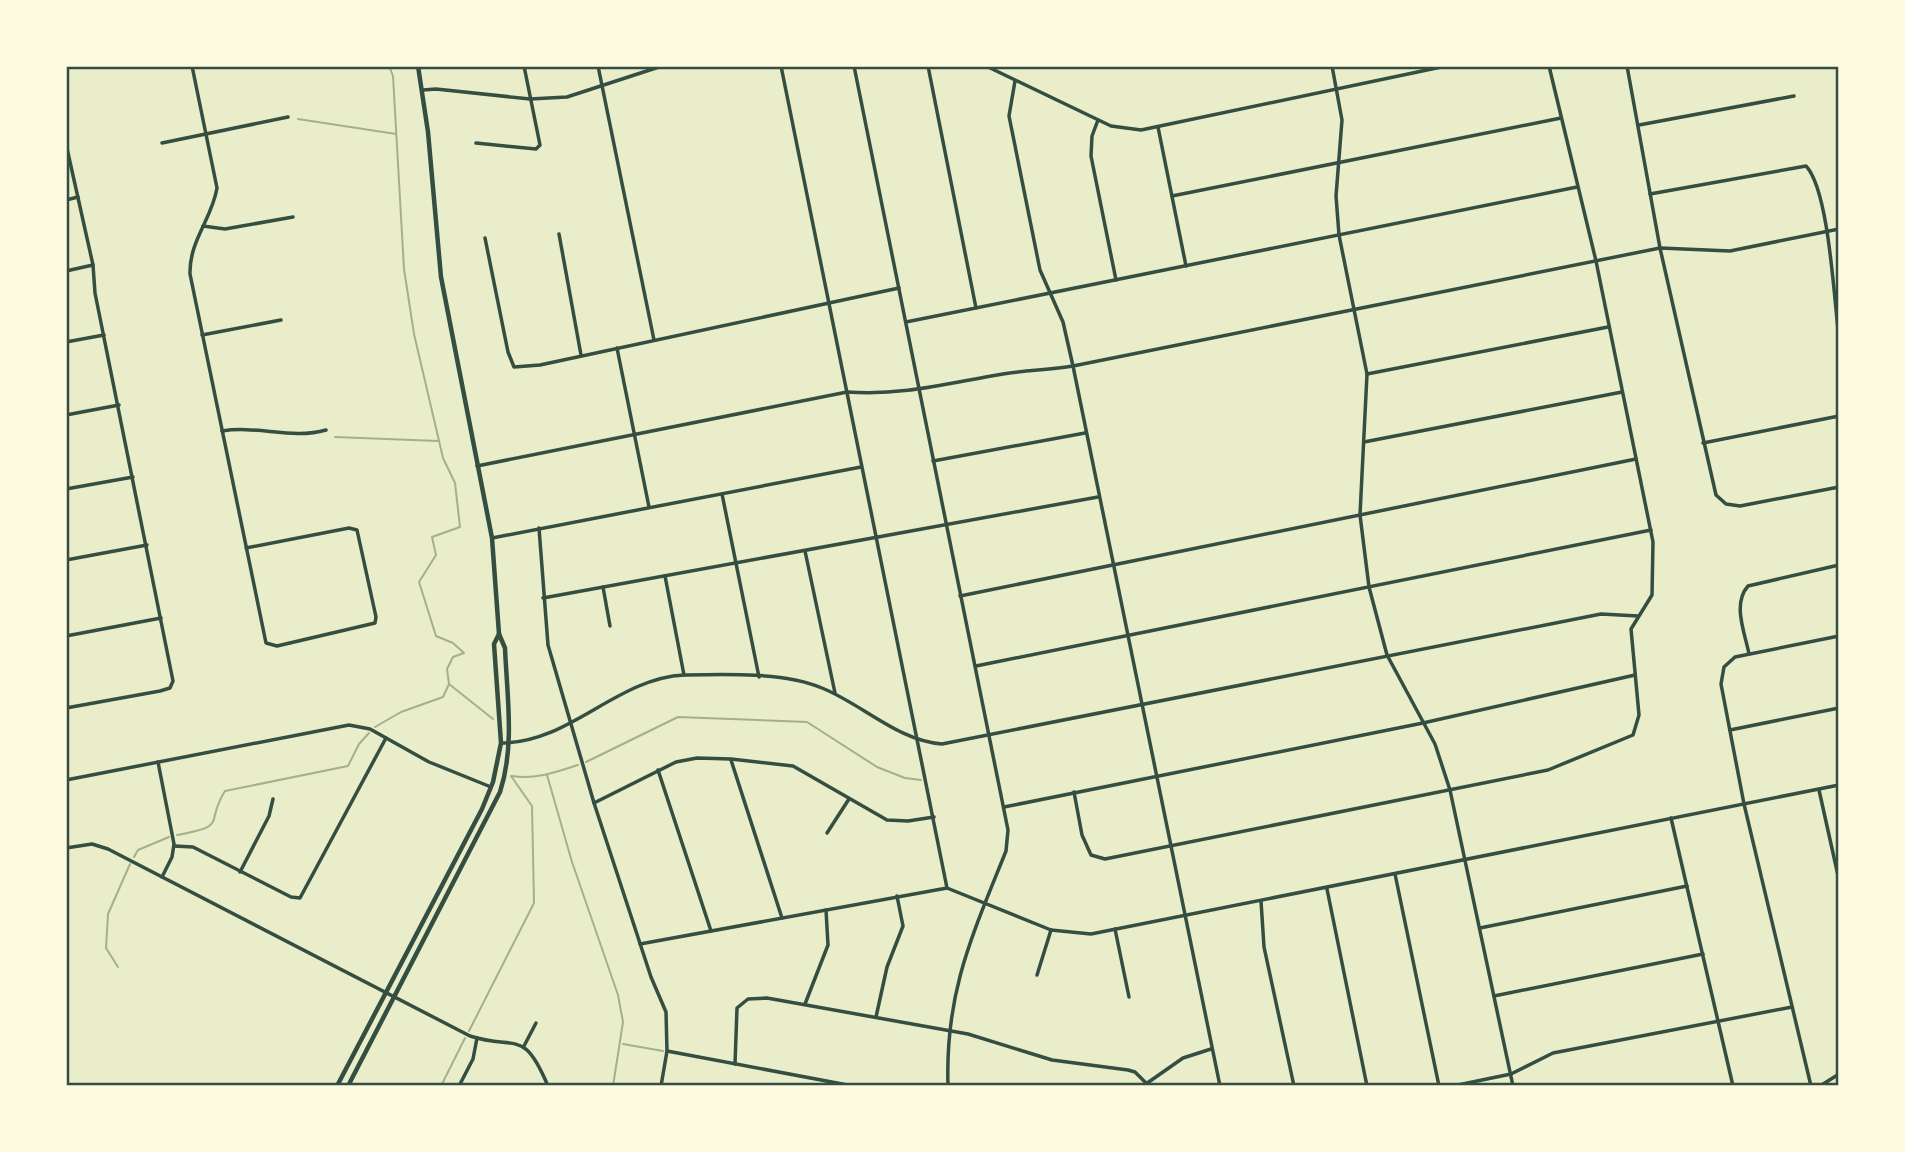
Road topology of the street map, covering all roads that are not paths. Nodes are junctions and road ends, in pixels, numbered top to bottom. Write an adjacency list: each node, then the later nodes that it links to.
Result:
1 (192, 66): 25 (street)
2 (418, 66): 17 (main road)
3 (524, 66): 19 (street)
4 (598, 66): 15 (street)
5 (662, 66): 15 (street)
6 (782, 66): 50 (street)
7 (853, 66): 48 (street)
8 (928, 66): 51 (street)
9 (986, 66): 14 (street)
10 (1332, 66): 16 (street)
11 (1446, 66): 16 (street)
12 (1549, 66): 21 (street)
13 (1627, 66): 23 (street)
14 (1015, 81): 22 (street); 49 (street)
15 (603, 88): 19 (street); 59 (street)
16 (1337, 89): 24 (street); 29 (street)
17 (423, 90): 19 (street); 79 (main road)
18 (1794, 96): 23 (street)
19 (530, 99): 27 (street)
20 (288, 117): 25 (street)
21 (1561, 118): 29 (street); 30 (street)
22 (1098, 120): 24 (street); 47 (street)
23 (1639, 125): 31 (street)
24 (1158, 127): 32 (street)
25 (207, 133): 26 (street); 36 (street)
26 (162, 143)
27 (476, 143)
28 (66, 144): 33 (street)
29 (1340, 162): 32 (street); 40 (street)
30 (1577, 187): 40 (street); 43 (street)
31 (1650, 194): 38 (street); 42 (street)
32 (1172, 196): 45 (street)
33 (78, 197): 34 (street); 44 (street)
34 (66, 200)
35 (293, 217): 36 (street)
36 (203, 226): 57 (street)
37 (1839, 229): 38 (street)
38 (1826, 231): 42 (street); 58 (street)
39 (559, 234): 62 (street)
40 (1339, 235): 45 (street); 52 (street)
41 (485, 238): 62 (street)
42 (1660, 248): 43 (street); 76 (street)
43 (1596, 261): 52 (street); 55 (street)
44 (93, 265): 46 (street); 56 (street)
45 (1186, 266): 47 (street)
46 (66, 271)
47 (1116, 280): 49 (street)
48 (899, 288): 50 (street); 54 (street)
49 (1051, 293): 51 (street); 63 (street)
50 (829, 303): 59 (street); 66 (street)
51 (976, 308): 54 (street)
52 (1355, 310): 63 (street); 64 (street)
53 (281, 320): 57 (street)
54 (906, 322): 65 (street)
55 (1608, 327): 64 (street); 67 (street)
56 (104, 335): 60 (street); 68 (street)
57 (202, 335): 72 (street)
58 (1839, 338)
59 (654, 340): 61 (street)
60 (66, 342)
61 (617, 347): 62 (street); 74 (street)
62 (581, 355)
63 (1073, 366): 65 (street); 73 (street)
64 (1367, 374): 75 (street)
65 (919, 391): 66 (street); 78 (street)
66 (847, 392): 74 (street); 80 (street)
67 (1622, 392): 75 (street); 77 (street)
68 (119, 405): 69 (street); 81 (street)
69 (66, 415)
70 (1839, 416): 76 (street)
71 (326, 430): 72 (street)
72 (222, 431): 94 (street)
73 (1085, 433): 78 (street); 85 (street)
74 (635, 435): 79 (street); 86 (street)
75 (1364, 442): 87 (street)
76 (1703, 443): 82 (street)
77 (1636, 459): 87 (street); 90 (street)
78 (933, 461): 88 (street)
79 (477, 466): 91 (main road)
80 (861, 467): 84 (street); 92 (street)
81 (133, 477): 83 (street); 93 (street)
82 (1839, 487)
83 (66, 489)
84 (722, 493): 86 (street); 97 (street)
85 (1098, 498): 88 (street); 98 (street)
86 (649, 507): 89 (street)
87 (1360, 515): 98 (street); 102 (street)
88 (946, 525): 92 (street); 103 (street)
89 (539, 528): 91 (street); 104 (street)
90 (1651, 530): 102 (street); 105 (street)
91 (492, 538): 108 (main road)
92 (877, 538): 95 (street); 127 (street)
93 (147, 545): 96 (street); 106 (street)
94 (246, 548): 94 (street)
95 (805, 551): 97 (street); 118 (street)
96 (66, 560)
97 (735, 563): 100 (street); 117 (street)
98 (1112, 565): 103 (street); 110 (street)
99 (1839, 565): 112 (street)
100 (665, 576): 101 (street); 115 (street)
101 (603, 587): 104 (street); 107 (street)
102 (1369, 587): 110 (street); 113 (street)
103 (960, 596): 114 (street)
104 (543, 598): 122 (street)
105 (1638, 615): 113 (street); 116 (street)
106 (162, 618): 109 (street); 120 (street)
107 (610, 626)
108 (499, 634): 128 (main road); 129 (main road)
109 (66, 635)
110 (1128, 635): 114 (street); 119 (street)
111 (1839, 636): 112 (street)
112 (1749, 654): 124 (street)
113 (1387, 655): 119 (street); 123 (street)
114 (976, 666): 125 (street)
115 (684, 675): 117 (street); 122 (street)
116 (1635, 675): 123 (street); 138 (street)
117 (759, 677): 118 (street)
118 (835, 694): 127 (street)
119 (1142, 705): 125 (street); 133 (street)
120 (66, 708)
121 (1839, 708): 124 (street)
122 (569, 723): 129 (street); 142 (street)
123 (1423, 723): 133 (street); 138 (street)
124 (1730, 730): 143 (street)
125 (989, 736): 127 (street); 144 (street)
126 (386, 738): 131 (street); 136 (street); 152 (street)
127 (916, 740): 145 (street)
128 (501, 743): 129 (street); 136 (main road)
129 (510, 743): 173 (main road)
130 (731, 759): 132 (street); 141 (street); 164 (street)
131 (158, 762): 134 (street); 148 (street)
132 (658, 770): 142 (street); 168 (street)
133 (1156, 775): 139 (street); 149 (street)
134 (66, 779)
135 (1839, 785): 137 (street)
136 (491, 787): 172 (main road)
137 (1819, 789): 143 (street); 155 (street)
138 (1450, 790): 149 (street); 151 (street)
139 (1074, 792): 144 (street); 149 (street)
140 (273, 799): 152 (street)
141 (849, 799): 145 (street); 147 (street)
142 (594, 803): 169 (street)
143 (1744, 804): 146 (street); 177 (street)
144 (1004, 807): 161 (street)
145 (934, 817): 157 (street)
146 (1671, 818): 151 (street); 156 (street)
147 (827, 833)
148 (174, 846): 152 (street); 154 (street)
149 (1169, 846): 163 (street)
150 (66, 848): 154 (street)
151 (1465, 859): 153 (street); 165 (street)
152 (240, 872)
153 (1395, 874): 158 (street); 200 (street)
154 (162, 877): 172 (street)
155 (1839, 880)
156 (1688, 886): 165 (street); 170 (street)
157 (947, 888): 159 (street); 161 (street)
158 (1327, 888): 160 (street); 199 (street)
159 (897, 896): 162 (street); 178 (street)
160 (1261, 901): 163 (street); 198 (street)
161 (985, 904): 167 (street); 181 (street)
162 (826, 910): 164 (street); 176 (street)
163 (1184, 916): 166 (street); 184 (street)
164 (782, 918): 168 (street)
165 (1480, 928): 174 (street)
166 (1115, 929): 167 (street); 175 (street)
167 (1051, 930): 171 (street)
168 (711, 931): 169 (street)
169 (640, 944): 185 (street)
170 (1703, 954): 174 (street); 179 (street)
171 (1037, 975)
172 (386, 991): 173 (street); 190 (main road)
173 (395, 996): 182 (street); 191 (main road)
174 (1494, 996): 187 (street)
175 (1129, 997)
176 (805, 1004): 178 (street); 186 (street)
177 (1792, 1007): 179 (street); 204 (street)
178 (876, 1017): 181 (street)
179 (1718, 1021): 187 (street); 203 (street)
180 (536, 1023): 183 (street)
181 (948, 1030): 189 (street); 196 (street)
182 (477, 1038): 183 (street); 192 (street)
183 (524, 1046): 193 (street)
184 (1212, 1049): 189 (street); 197 (street)
185 (667, 1051): 186 (street); 194 (street)
186 (735, 1064): 195 (street)
187 (1511, 1074): 201 (street); 202 (street)
188 (1839, 1074): 205 (street)
189 (1144, 1084)
190 (337, 1086)
191 (348, 1086)
192 (459, 1086)
193 (548, 1086)
194 (661, 1086)
195 (853, 1086)
196 (948, 1086)
197 (1220, 1086)
198 (1294, 1086)
199 (1367, 1086)
200 (1439, 1086)
201 (1453, 1086)
202 (1513, 1086)
203 (1733, 1086)
204 (1811, 1086)
205 (1820, 1086)

